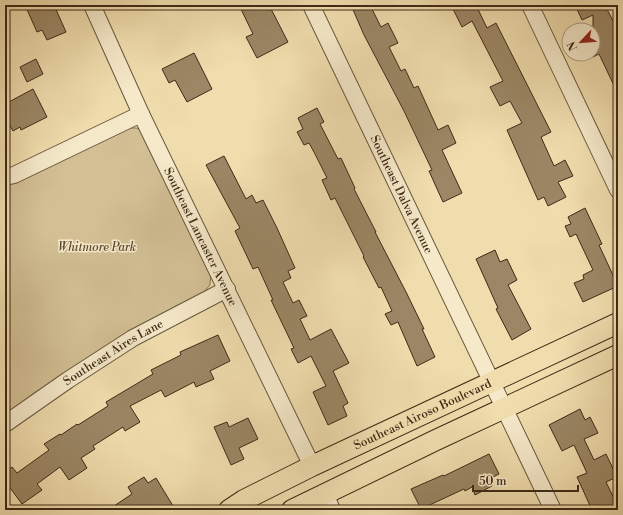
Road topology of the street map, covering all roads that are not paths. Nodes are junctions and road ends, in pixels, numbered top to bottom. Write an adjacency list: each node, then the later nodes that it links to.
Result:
1 (92, 5): 4 (street, Southeast Lancaster Avenue)
2 (311, 5): 10 (street, Southeast Dalva Avenue)
3 (530, 5): 6 (street)
4 (142, 114): 5 (street); 7 (street, Southeast Lancaster Avenue)
5 (5, 177)
6 (618, 190)
7 (228, 289): 12 (street, Southeast Aires Lane); 13 (street, Southeast Lancaster Avenue)
8 (618, 324): 10 (main road, Southeast Airoso Boulevard)
9 (618, 355): 11 (main road)
10 (492, 383): 11 (street, Southeast Dalva Avenue); 13 (main road, Southeast Airoso Boulevard)
11 (504, 408): 14 (main road); 17 (street, Southeast Dalva Avenue)
12 (5, 424)
13 (312, 466): 15 (main road, Southeast Airoso Boulevard)
14 (329, 502): 16 (main road)
15 (229, 510)
16 (292, 510)
17 (553, 510)

